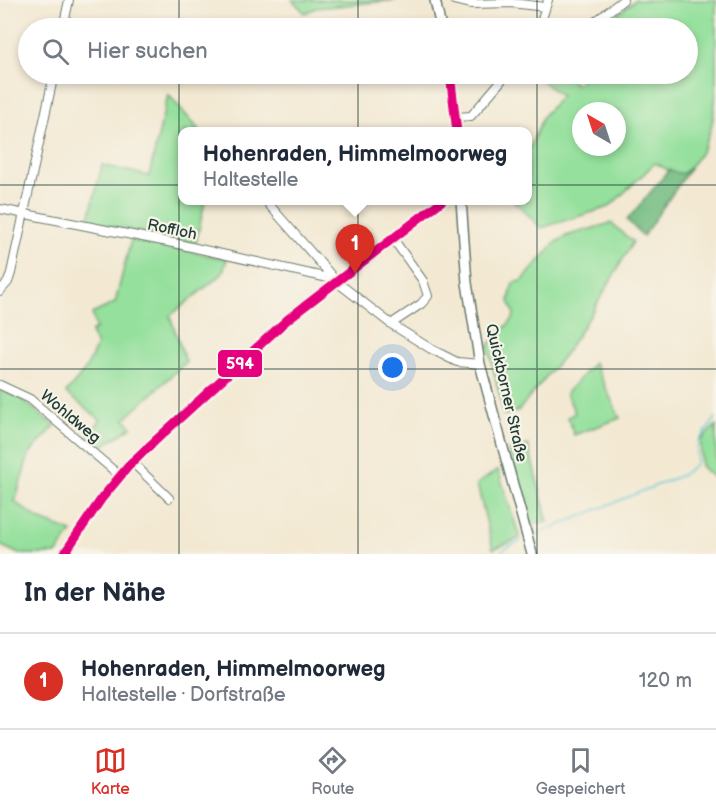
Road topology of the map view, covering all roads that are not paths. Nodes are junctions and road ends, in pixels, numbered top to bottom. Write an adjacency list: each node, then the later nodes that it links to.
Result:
1 (69, 0): 6 (street)
2 (435, 0): 7 (main road)
3 (454, 0): 5 (street)
4 (623, 0): 9 (street)
5 (546, 3): 8 (street)
6 (65, 18)
7 (439, 18)
8 (542, 18)
9 (601, 18)
10 (52, 84): 19 (street)
11 (451, 84): 13 (main road)
12 (498, 84): 13 (street)
13 (456, 117): 14 (main road)
14 (457, 127)
15 (269, 205): 21 (street)
16 (439, 205): 20 (street)
17 (461, 205): 24 (main road, Quickborner Straße)
18 (0, 210): 19 (street, Roffloh)
19 (24, 213): 21 (street, Roffloh); 22 (street)
20 (394, 240): 21 (street); 23 (street)
21 (337, 282): 23 (street); 26 (street)
22 (0, 291)
23 (391, 324): 24 (street)
24 (480, 364): 30 (main road, Quickborner Straße)
25 (0, 385): 27 (street, Wohldweg)
26 (132, 462): 27 (street); 28 (street)
27 (119, 475): 29 (street)
28 (169, 498)
29 (64, 554)
30 (532, 554)

